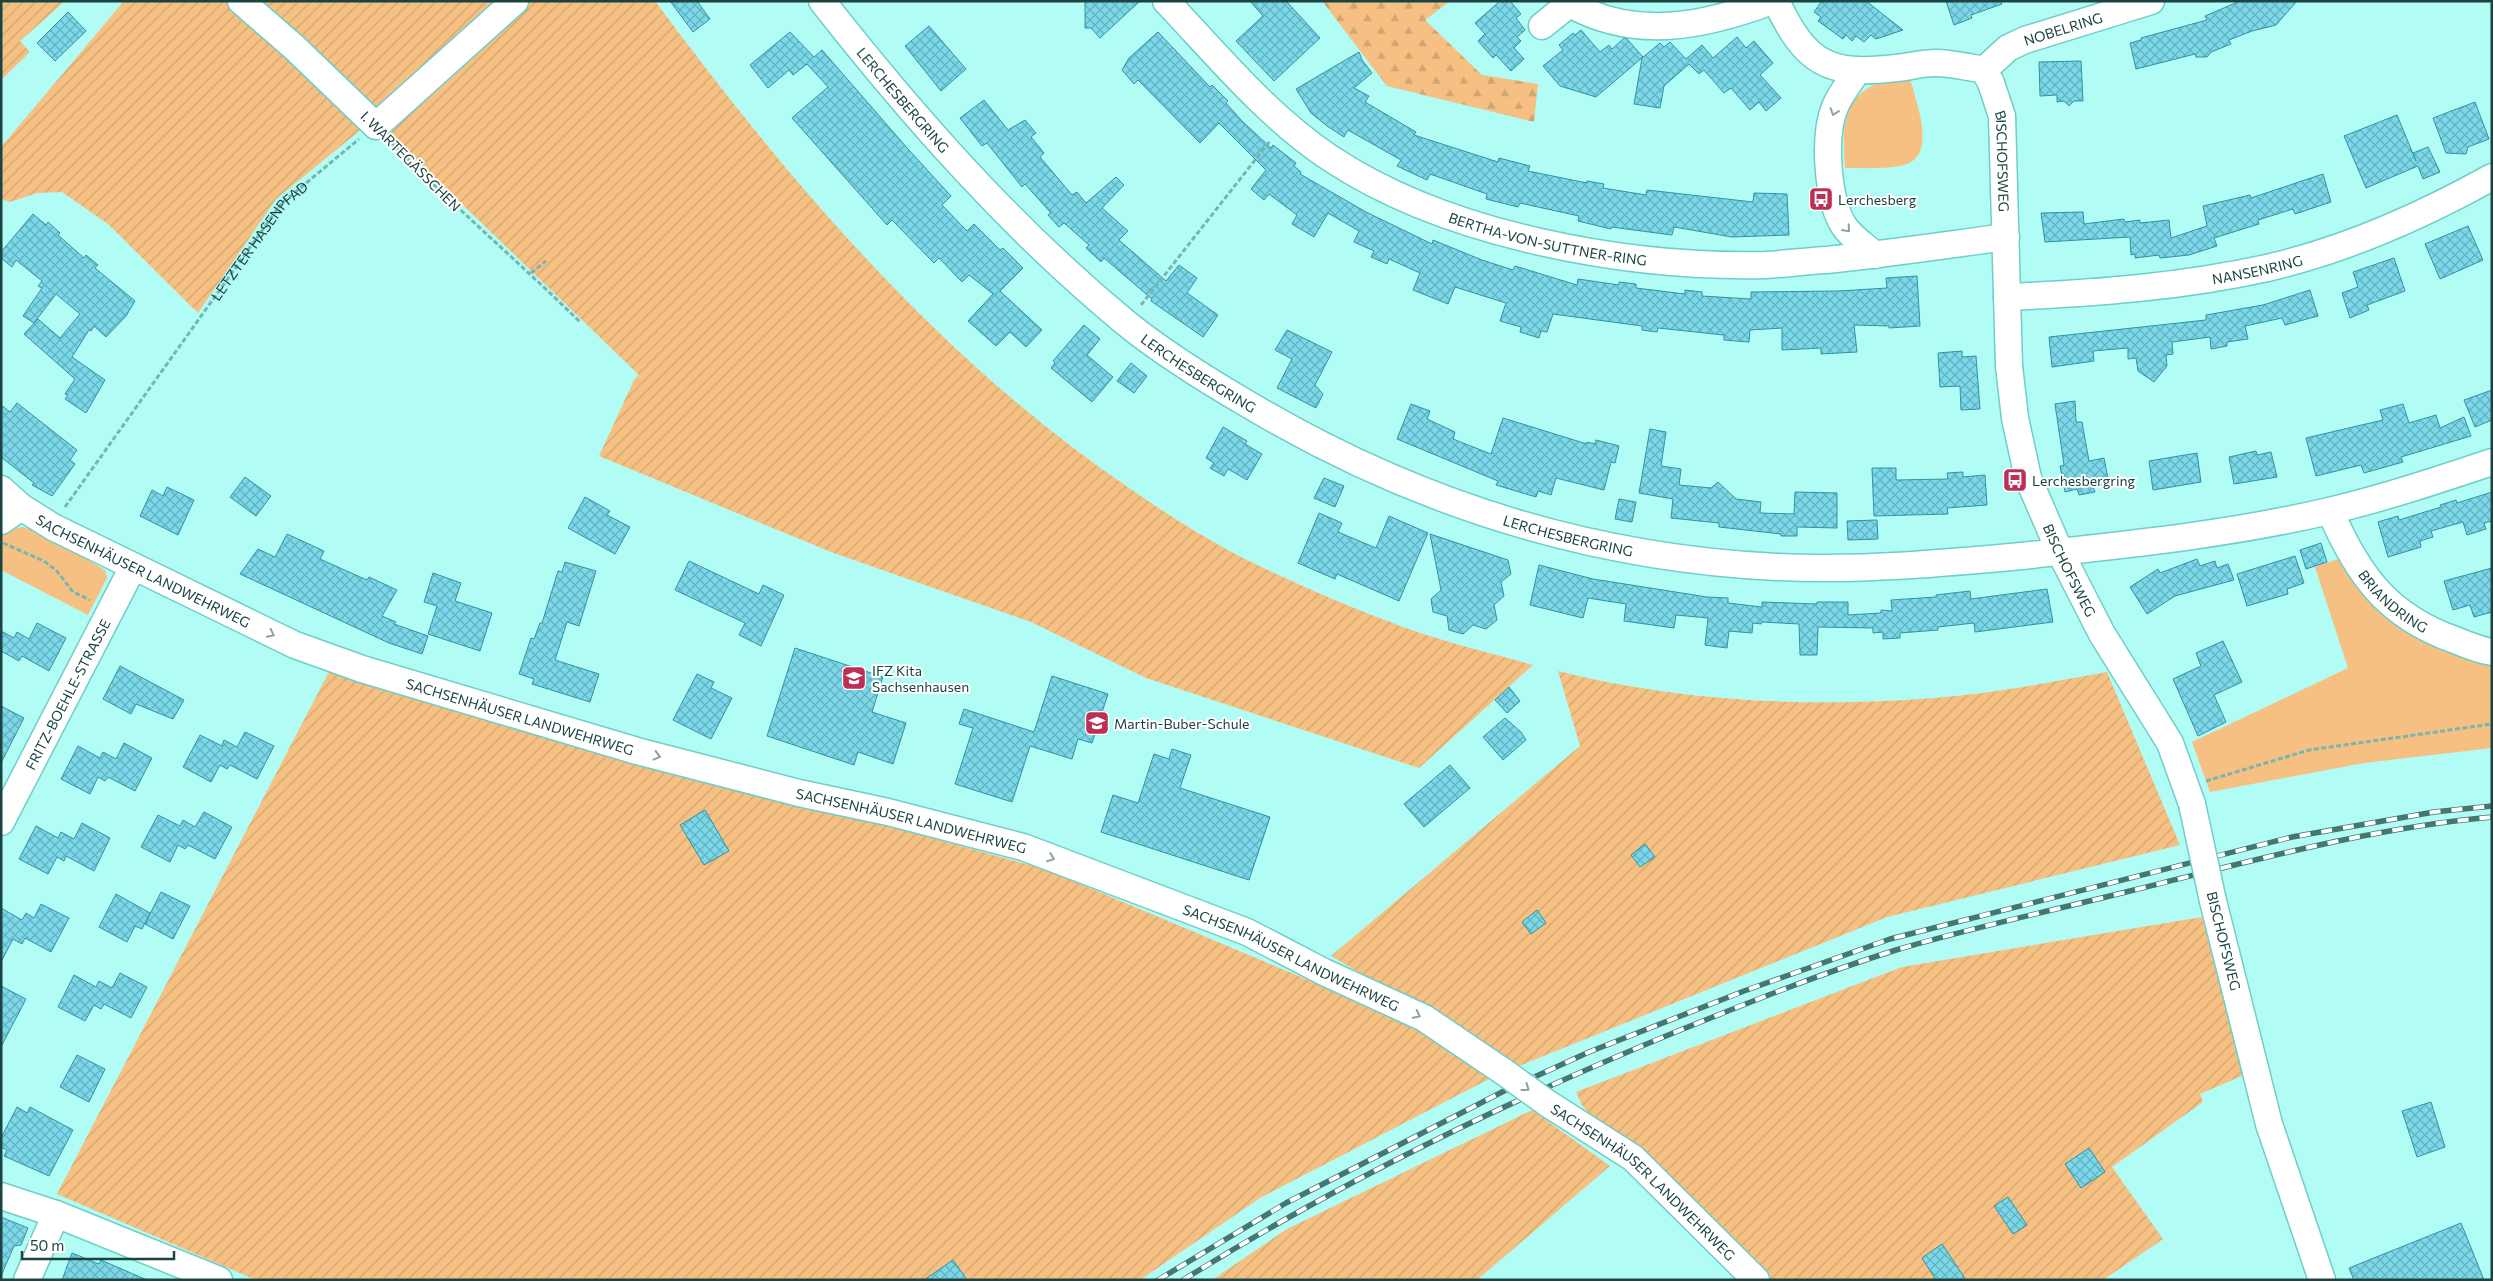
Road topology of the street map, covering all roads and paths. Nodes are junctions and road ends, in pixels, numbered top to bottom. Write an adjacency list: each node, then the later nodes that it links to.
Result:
1 (241, 1): 12 (street, I. WARTEGÄSSCHEN)
2 (515, 1): 12 (street)
3 (822, 1): 20 (street, LERCHESBERGRING)
4 (1166, 1): 11 (street, BERTHA-VON-SUTTNER-RING)
5 (1774, 1): 7 (street); 10 (street)
6 (2151, 1): 9 (street, NOBELRING)
7 (1571, 3): 8 (street)
8 (1542, 26)
9 (1984, 70): 10 (street); 14 (street, BISCHOFSWEG)
10 (1857, 71): 15 (street, one-way to 15)
11 (1285, 123): 15 (street, BERTHA-VON-SUTTNER-RING); 20 (path)
12 (376, 126): 17 (path, I. WARTEGÄSSCHEN); 25 (path, LETZTER HASENPFAD)
13 (2492, 177): 18 (street, NANSENRING)
14 (2006, 237): 15 (street, BERTHA-VON-SUTTNER-RING); 18 (street, BISCHOFSWEG)
15 (1875, 255)
16 (546, 261): 17 (path)
17 (531, 273): 19 (path, I. WARTEGÄSSCHEN)
18 (2007, 297): 27 (street, BISCHOFSWEG)
19 (580, 322)
20 (1127, 324): 27 (street, LERCHESBERGRING)
21 (2492, 462): 23 (street, LERCHESBERGRING)
22 (1, 489): 24 (street, SACHSENHÄUSER LANDWEHRWEG)
23 (2330, 511): 27 (street, LERCHESBERGRING); 30 (street, BRIANDRING)
24 (11, 514): 25 (street, SACHSENHÄUSER LANDWEHRWEG)
25 (53, 527): 28 (street, SACHSENHÄUSER LANDWEHRWEG)
26 (1, 543): 29 (path)
27 (2060, 552): 32 (street, BISCHOFSWEG)
28 (133, 567): 29 (street, FRITZ-BOEHLE-STRASSE); 38 (street, SACHSENHÄUSER LANDWEHRWEG, one-way to 38, bridge)
29 (110, 612): 33 (street, FRITZ-BOEHLE-STRASSE)
30 (2492, 652)
31 (2492, 724): 32 (path)
32 (2189, 796): 39 (street, BISCHOFSWEG, bridge)
33 (1, 822)
34 (1, 1196): 35 (street)
35 (56, 1214): 36 (street); 37 (street)
36 (27, 1280)
37 (219, 1280)
38 (1756, 1280)
39 (2322, 1280)

